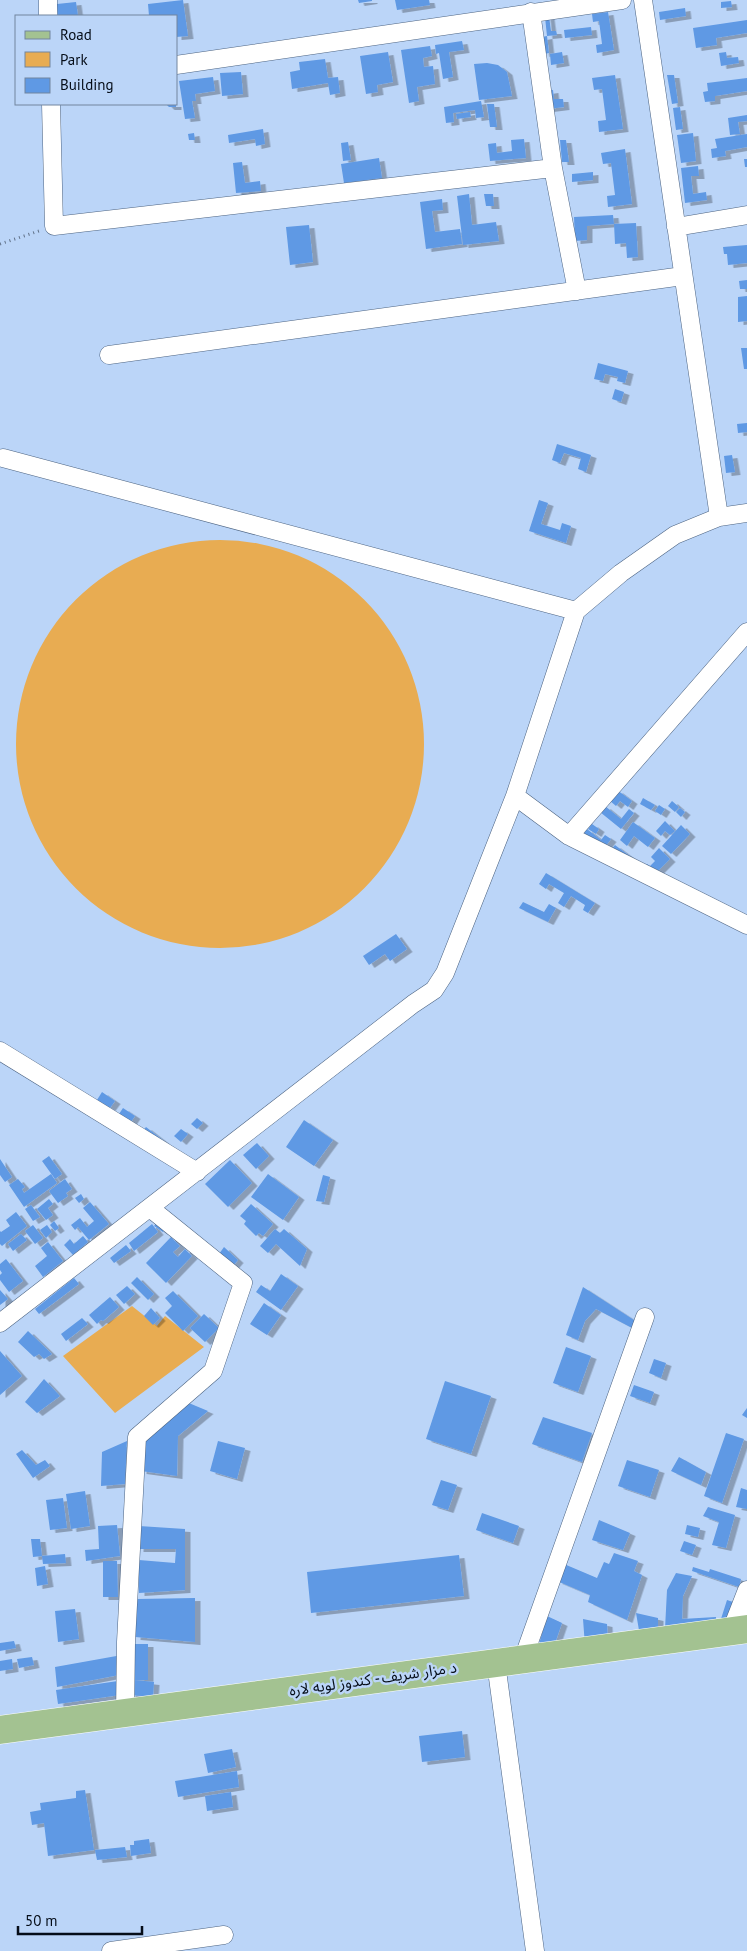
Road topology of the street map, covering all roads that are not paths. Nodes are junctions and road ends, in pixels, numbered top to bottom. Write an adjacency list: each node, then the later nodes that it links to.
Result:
1 (48, 0): 5 (street)
2 (622, 0): 4 (street)
3 (643, 0): 10 (street)
4 (531, 12): 6 (street); 8 (street)
5 (48, 15)
6 (178, 65)
7 (51, 105): 8 (street)
8 (553, 168): 12 (street)
9 (747, 214): 10 (street)
10 (676, 227): 11 (street)
11 (683, 276): 12 (street); 16 (street)
12 (577, 291): 13 (street)
13 (109, 355)
14 (3, 458): 17 (street)
15 (747, 513): 16 (street)
16 (719, 517): 17 (street)
17 (576, 611): 19 (street)
18 (747, 632): 20 (street)
19 (515, 796): 20 (street); 23 (street)
20 (569, 836): 21 (street)
21 (747, 925)
22 (0, 1050): 23 (street)
23 (197, 1172): 24 (street)
24 (150, 1208): 26 (street); 31 (street)
25 (645, 1317): 29 (street)
26 (0, 1323)
27 (747, 1590): 28 (street)
28 (739, 1630): 29 (main road, د مزار شریف - کندوز لویه لاره)
29 (523, 1659): 30 (main road, د مزار شریف - کندوز لویه لاره)
30 (496, 1663): 31 (main road, د مزار شریف - کندوز لویه لاره); 35 (street)
31 (125, 1714): 32 (main road, د مزار شریف - کندوز لویه لاره)
32 (0, 1730)
33 (224, 1935): 34 (street)
34 (111, 1951)
35 (535, 1951)

